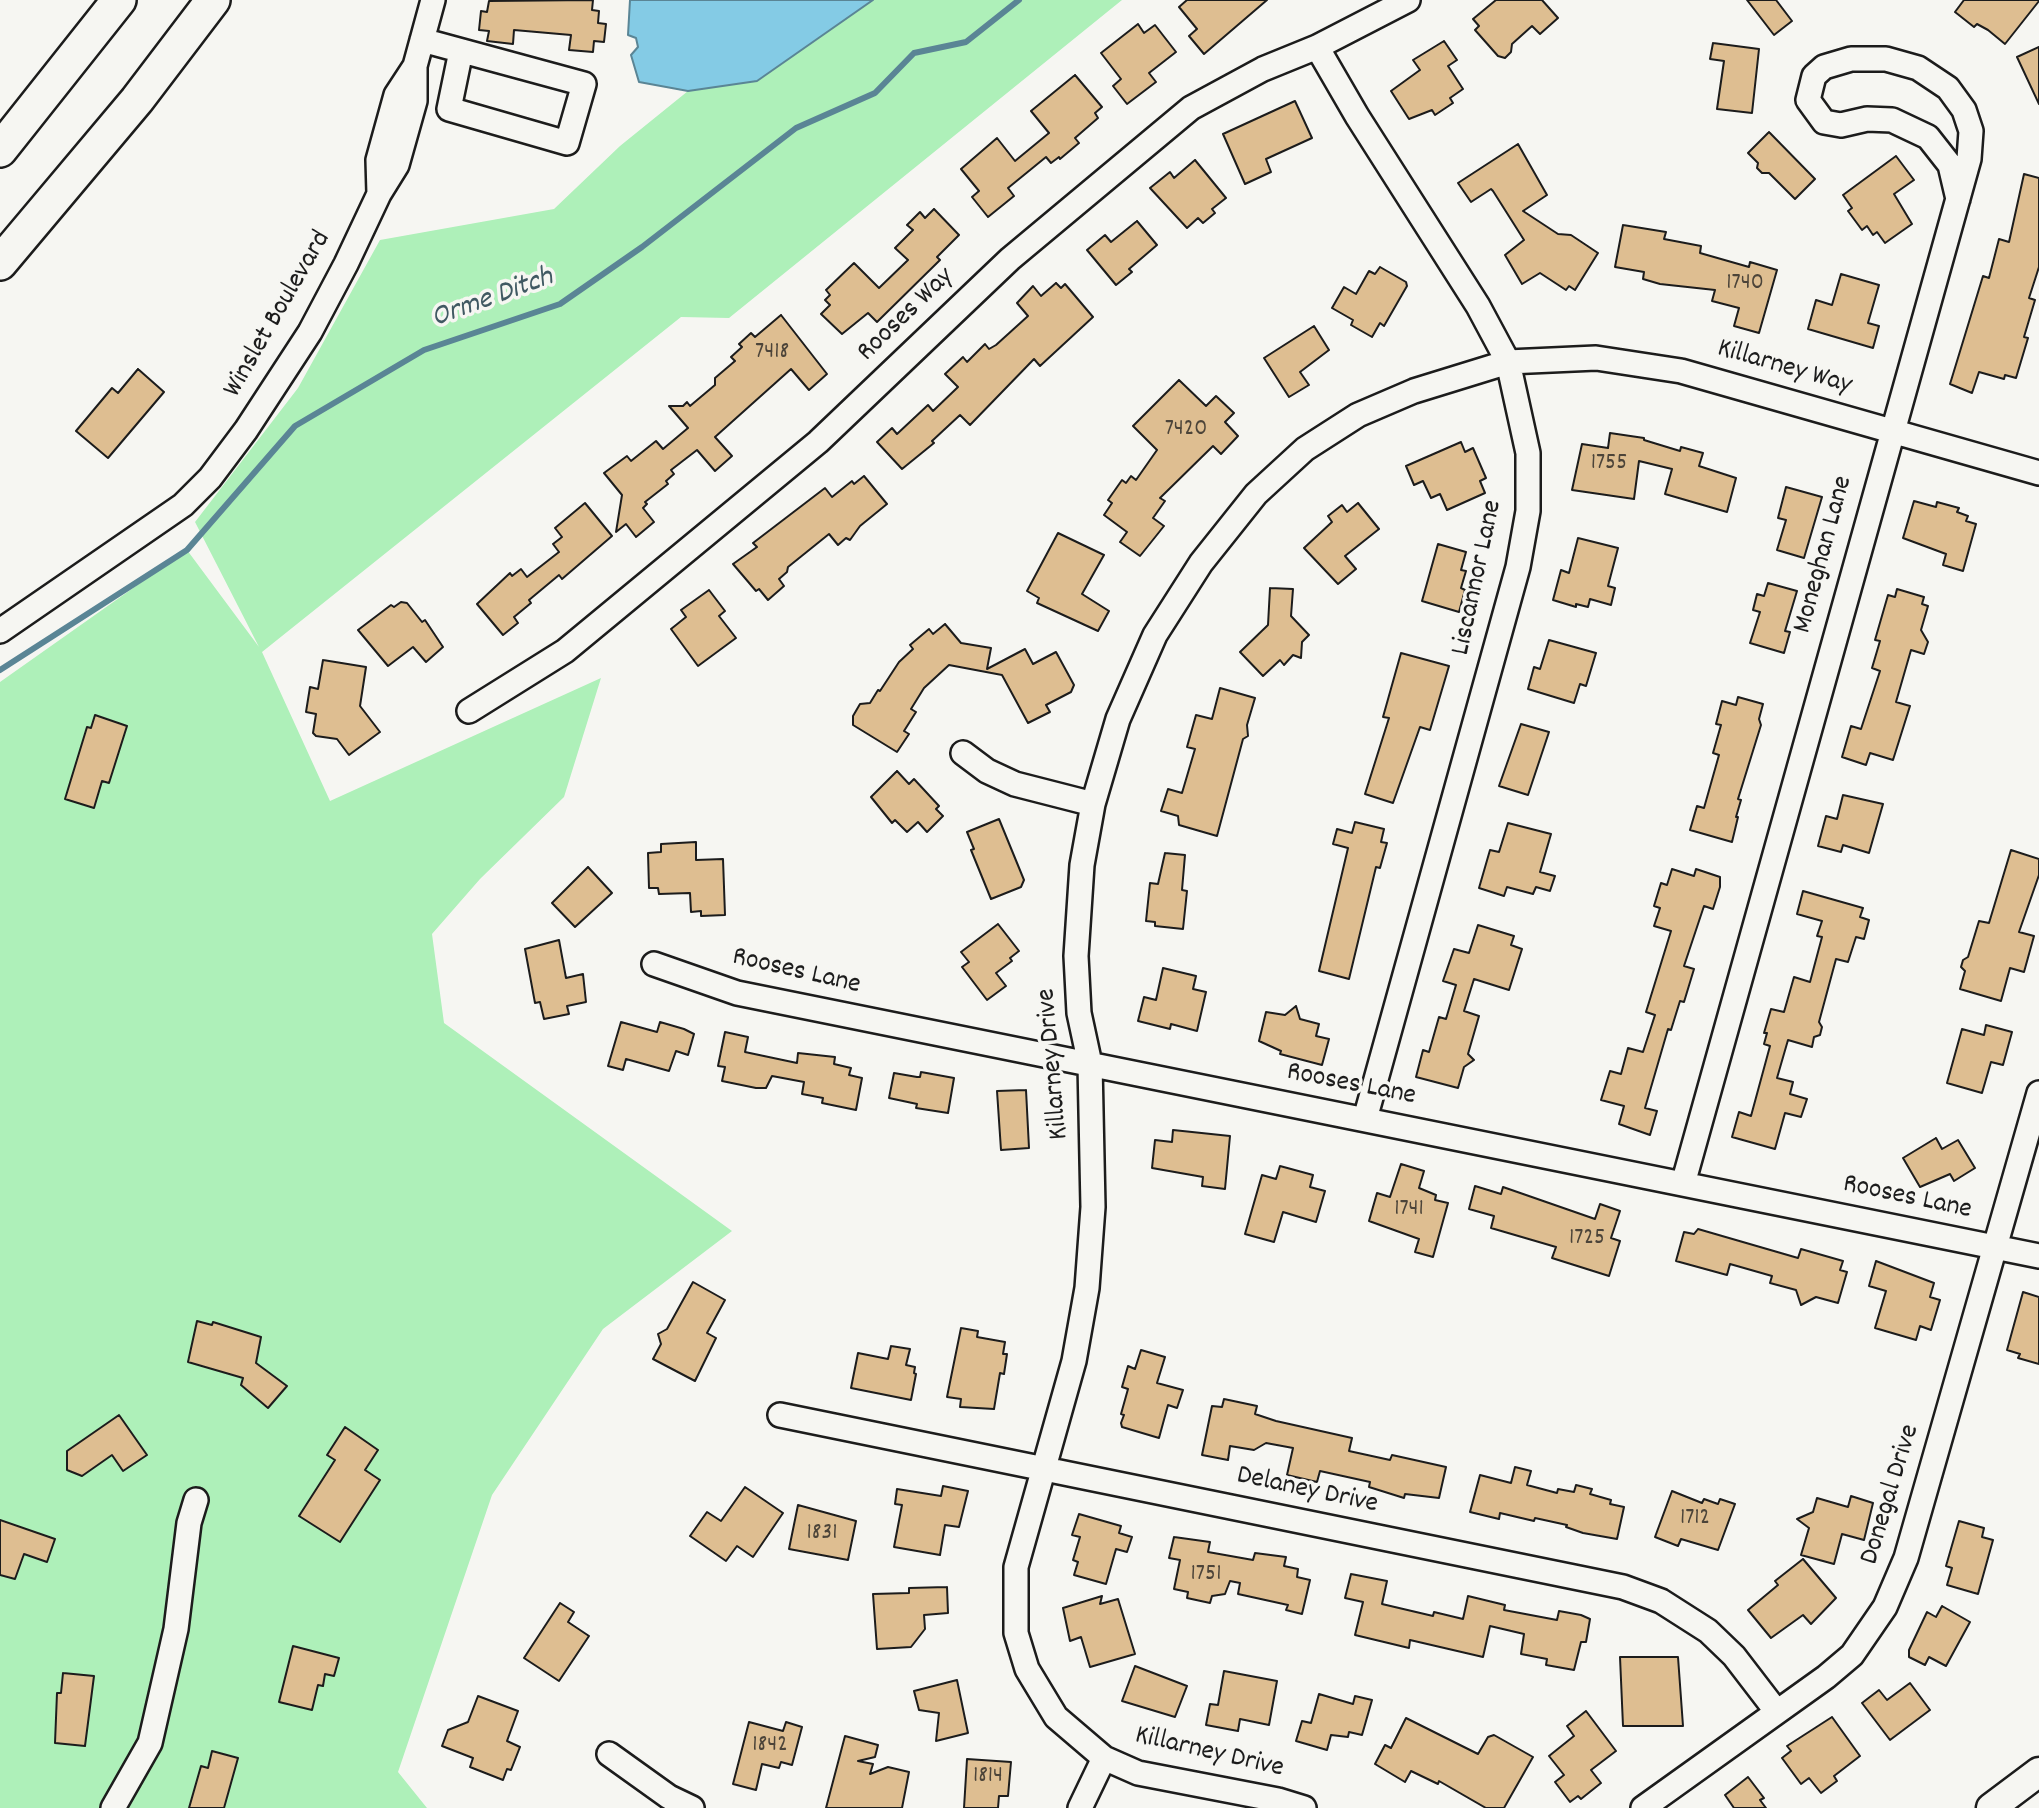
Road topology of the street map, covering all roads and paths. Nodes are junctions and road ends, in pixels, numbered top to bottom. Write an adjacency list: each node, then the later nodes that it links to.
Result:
1 (120, 0): 8 (highway)
2 (212, 0): 10 (highway)
3 (433, 0): 5 (street)
4 (1408, 0): 6 (street, Rooses Way)
5 (422, 40): 7 (street); 14 (street, Winslet Boulevard)
6 (1317, 47): 11 (street, Liscannor Lane); 15 (street, Rooses Way)
7 (461, 51): 7 (street)
8 (0, 150)
9 (1958, 199): 9 (street, Moneghan Lane); 12 (street, Moneghan Lane)
10 (0, 262)
11 (1508, 362): 12 (street, Killarney Way); 17 (street, Killarney Drive); 21 (street, Liscannor Lane)
12 (1891, 430): 13 (street, Killarney Way); 22 (street, Moneghan Lane)
13 (2039, 472)
14 (0, 631)
15 (470, 711)
16 (963, 752): 17 (street)
17 (1093, 804): 19 (street, Killarney Drive)
18 (654, 964): 19 (street, Rooses Lane)
19 (1090, 1064): 21 (street, Rooses Lane); 26 (street, Killarney Drive)
20 (2039, 1093): 23 (street, Donegal Drive)
21 (1364, 1119): 22 (street, Rooses Lane)
22 (1683, 1184): 23 (street, Rooses Lane)
23 (1996, 1248): 24 (street, Rooses Lane); 28 (street, Donegal Drive)
24 (2039, 1256)
25 (780, 1415): 26 (street, Delaney Drive)
26 (1043, 1469): 28 (street, Delaney Drive); 30 (street, Killarney Drive)
27 (195, 1500): 32 (street)
28 (1777, 1712): 36 (street, Donegal Drive)
29 (609, 1754): 33 (street)
30 (1104, 1758): 34 (street); 35 (street, Killarney Drive)
31 (2039, 1772): 37 (main road)
32 (113, 1808)
33 (692, 1808)
34 (1080, 1808)
35 (1304, 1808)
36 (1643, 1808)
37 (1991, 1808)

